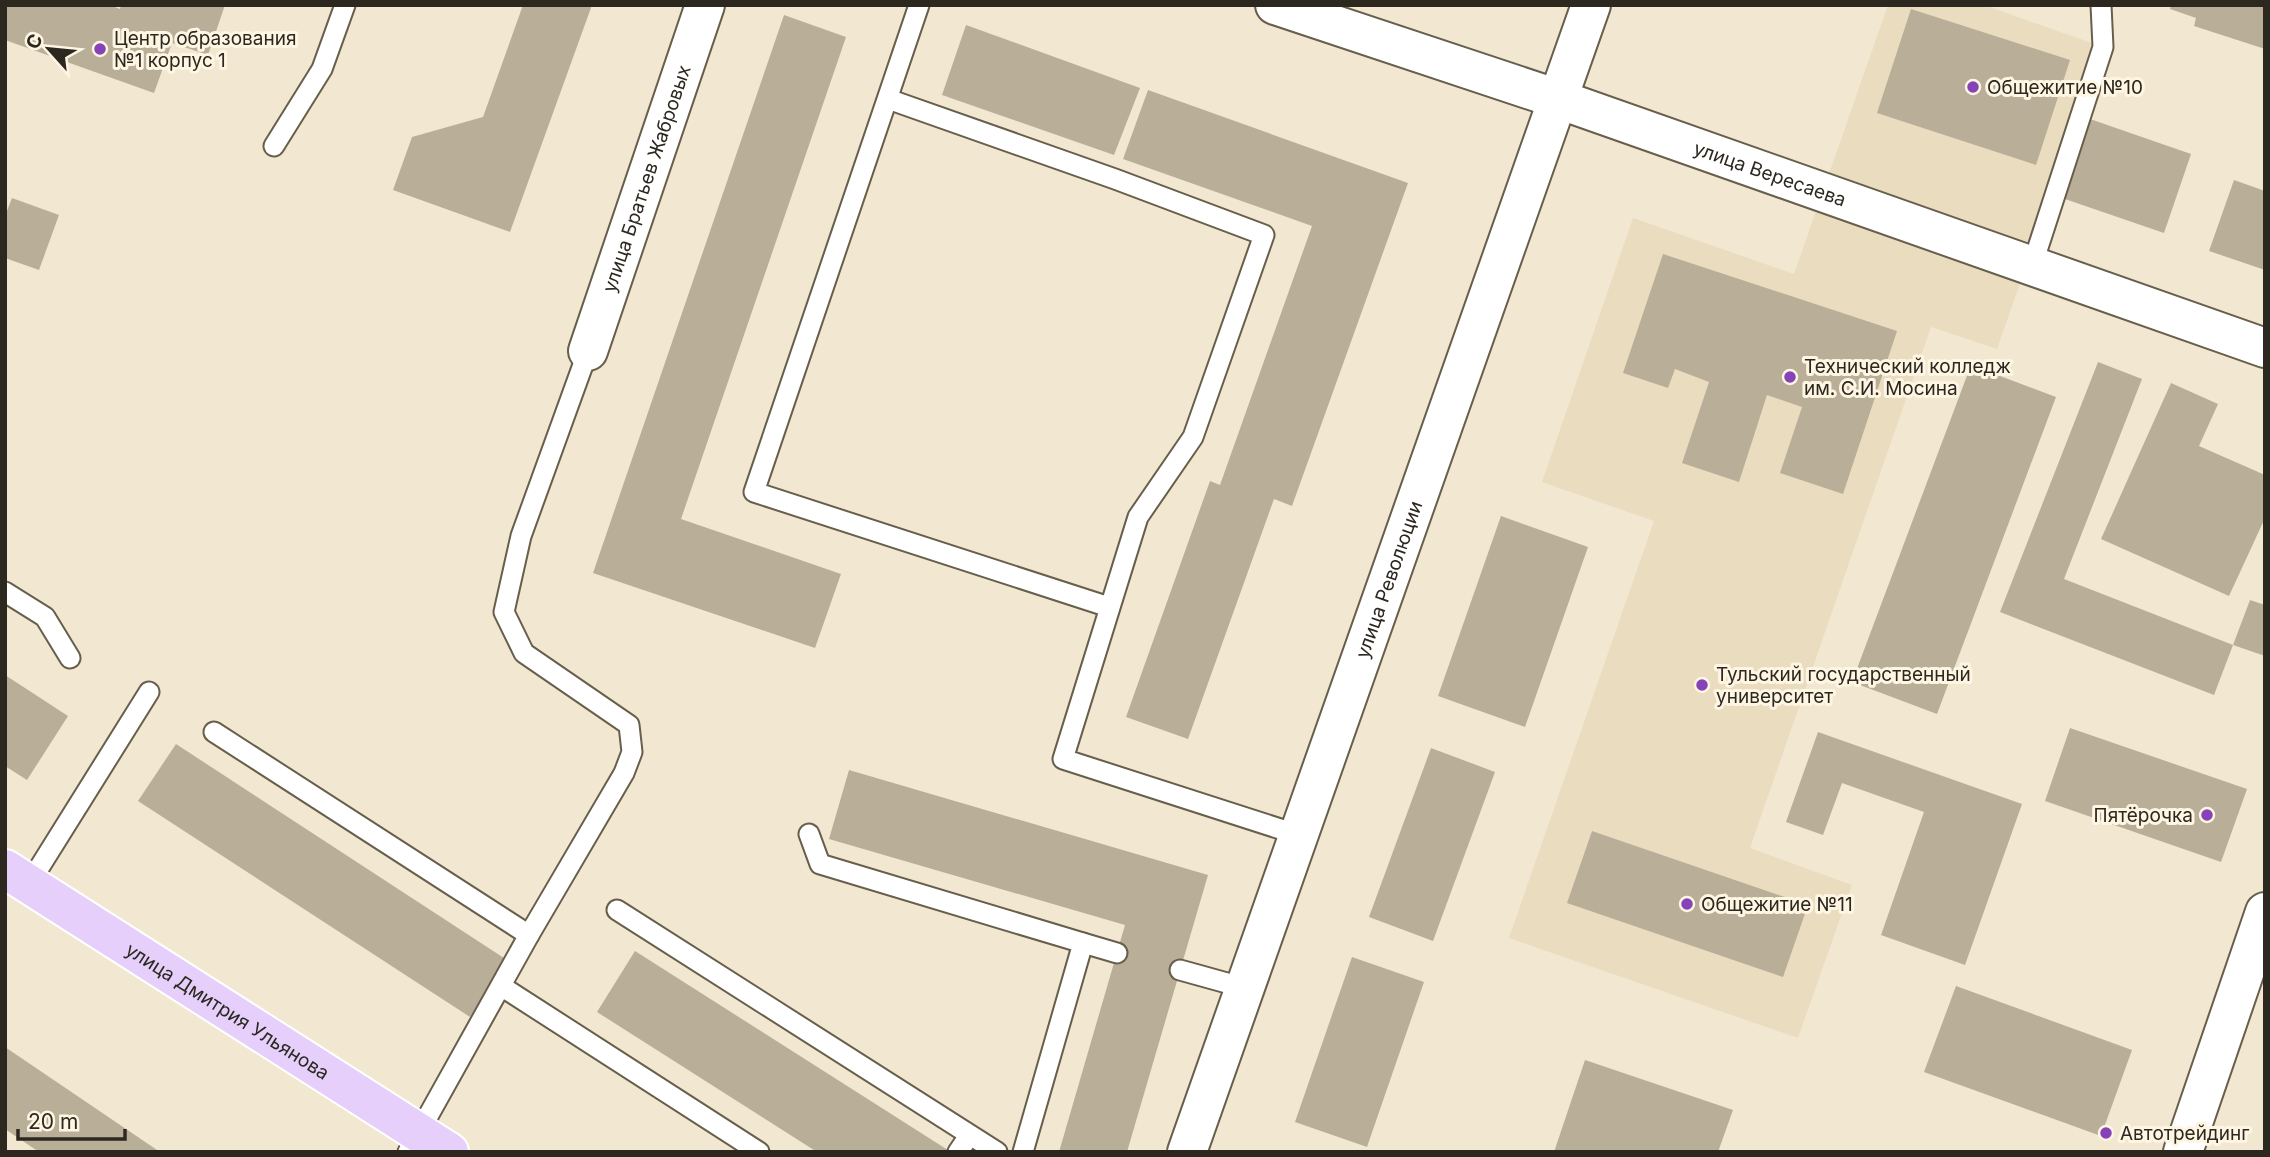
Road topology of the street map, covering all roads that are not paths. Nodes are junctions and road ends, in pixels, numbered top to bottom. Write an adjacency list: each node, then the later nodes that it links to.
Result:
1 (345, 5): 10 (lane)
2 (705, 5): 13 (street, улица Братьев Жабровых)
3 (919, 5): 8 (lane)
4 (1275, 5): 7 (street, улица Вересаева)
5 (1591, 5): 9 (street, улица Революции)
6 (2101, 5): 11 (lane)
7 (1323, 13): 9 (street, улица Вересаева)
8 (888, 99): 15 (lane); 15 (lane)
9 (1558, 99): 11 (street, улица Вересаева); 20 (street, улица Революции)
10 (274, 146)
11 (2032, 266): 12 (street, улица Вересаева)
12 (2265, 348)
13 (588, 351): 24 (lane)
14 (5, 592): 16 (lane)
15 (1109, 607): 20 (lane)
16 (70, 657)
17 (149, 692): 21 (lane)
18 (214, 732): 24 (lane)
19 (809, 834): 25 (lane)
20 (1299, 835): 29 (street, улица Революции)
21 (17, 877): 31 (main road, улица Дмитрия Ульянова)
22 (617, 910): 30 (lane)
23 (2265, 912): 36 (street)
24 (529, 935): 28 (lane)
25 (1083, 943): 26 (lane); 34 (lane)
26 (1117, 953)
27 (1180, 970): 29 (lane)
28 (501, 986): 31 (lane); 32 (lane)
29 (1245, 988): 35 (street, улица Революции)
30 (963, 1144): 33 (lane)
31 (425, 1145)
32 (759, 1152)
33 (997, 1152)
34 (1023, 1152)
35 (1187, 1152)
36 (2183, 1152)

